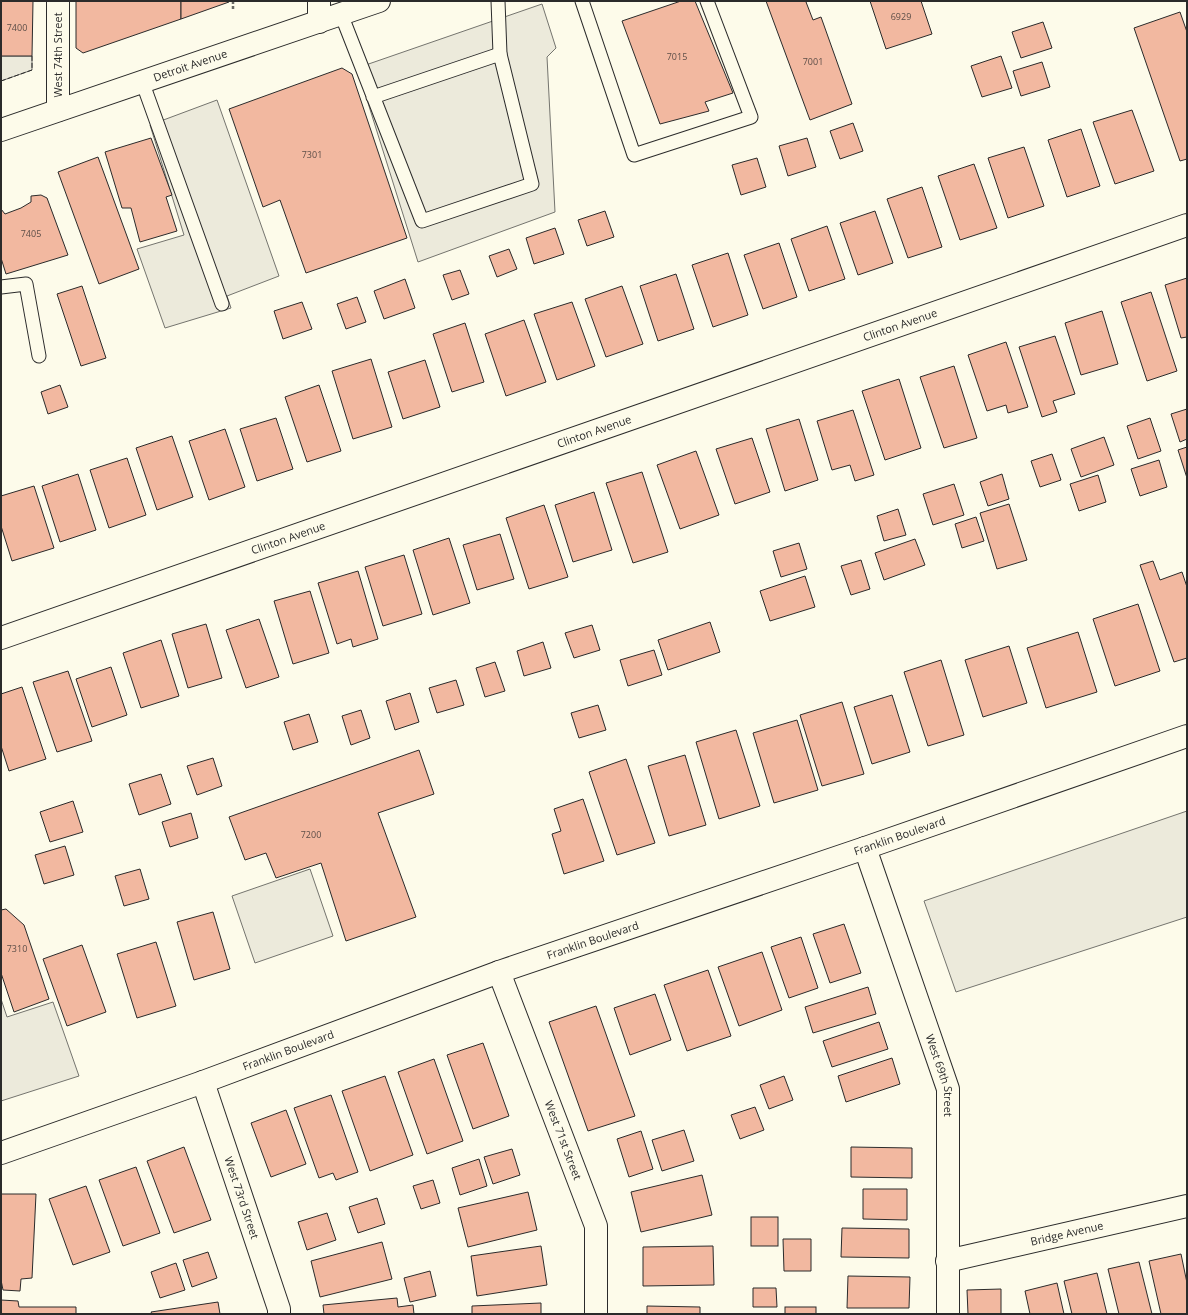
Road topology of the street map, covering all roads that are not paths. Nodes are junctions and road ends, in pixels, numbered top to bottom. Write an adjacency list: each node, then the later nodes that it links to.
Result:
1 (58, 1): 11 (street, West 74th Street)
2 (379, 1): 7 (street, Detroit Avenue)
3 (498, 1): 8 (lane)
4 (582, 1): 5 (lane)
5 (707, 1)
6 (319, 11): 7 (street, Detroit Avenue); 9 (street, Detroit Avenue)
7 (341, 14): 10 (lane)
8 (500, 54): 10 (lane); 10 (lane)
9 (142, 81): 11 (street, Detroit Avenue); 15 (lane)
10 (373, 97)
11 (58, 110): 12 (street, Detroit Avenue)
12 (1, 130)
13 (1187, 226): 17 (street, Clinton Avenue)
14 (1, 286): 16 (lane)
15 (222, 304)
16 (39, 356)
17 (1, 638)
18 (1187, 736): 19 (street, Franklin Boulevard)
19 (865, 848): 20 (street, Franklin Boulevard); 24 (street, West 69th Street)
20 (499, 972): 21 (street, Franklin Boulevard); 26 (street, West 71st Street)
21 (203, 1082): 22 (street, Franklin Boulevard); 25 (street, West 73rd Street)
22 (1, 1153)
23 (1187, 1206): 24 (street, Bridge Avenue)
24 (948, 1261): 27 (street, West 69th Street)
25 (278, 1314)
26 (596, 1314)
27 (948, 1314)

